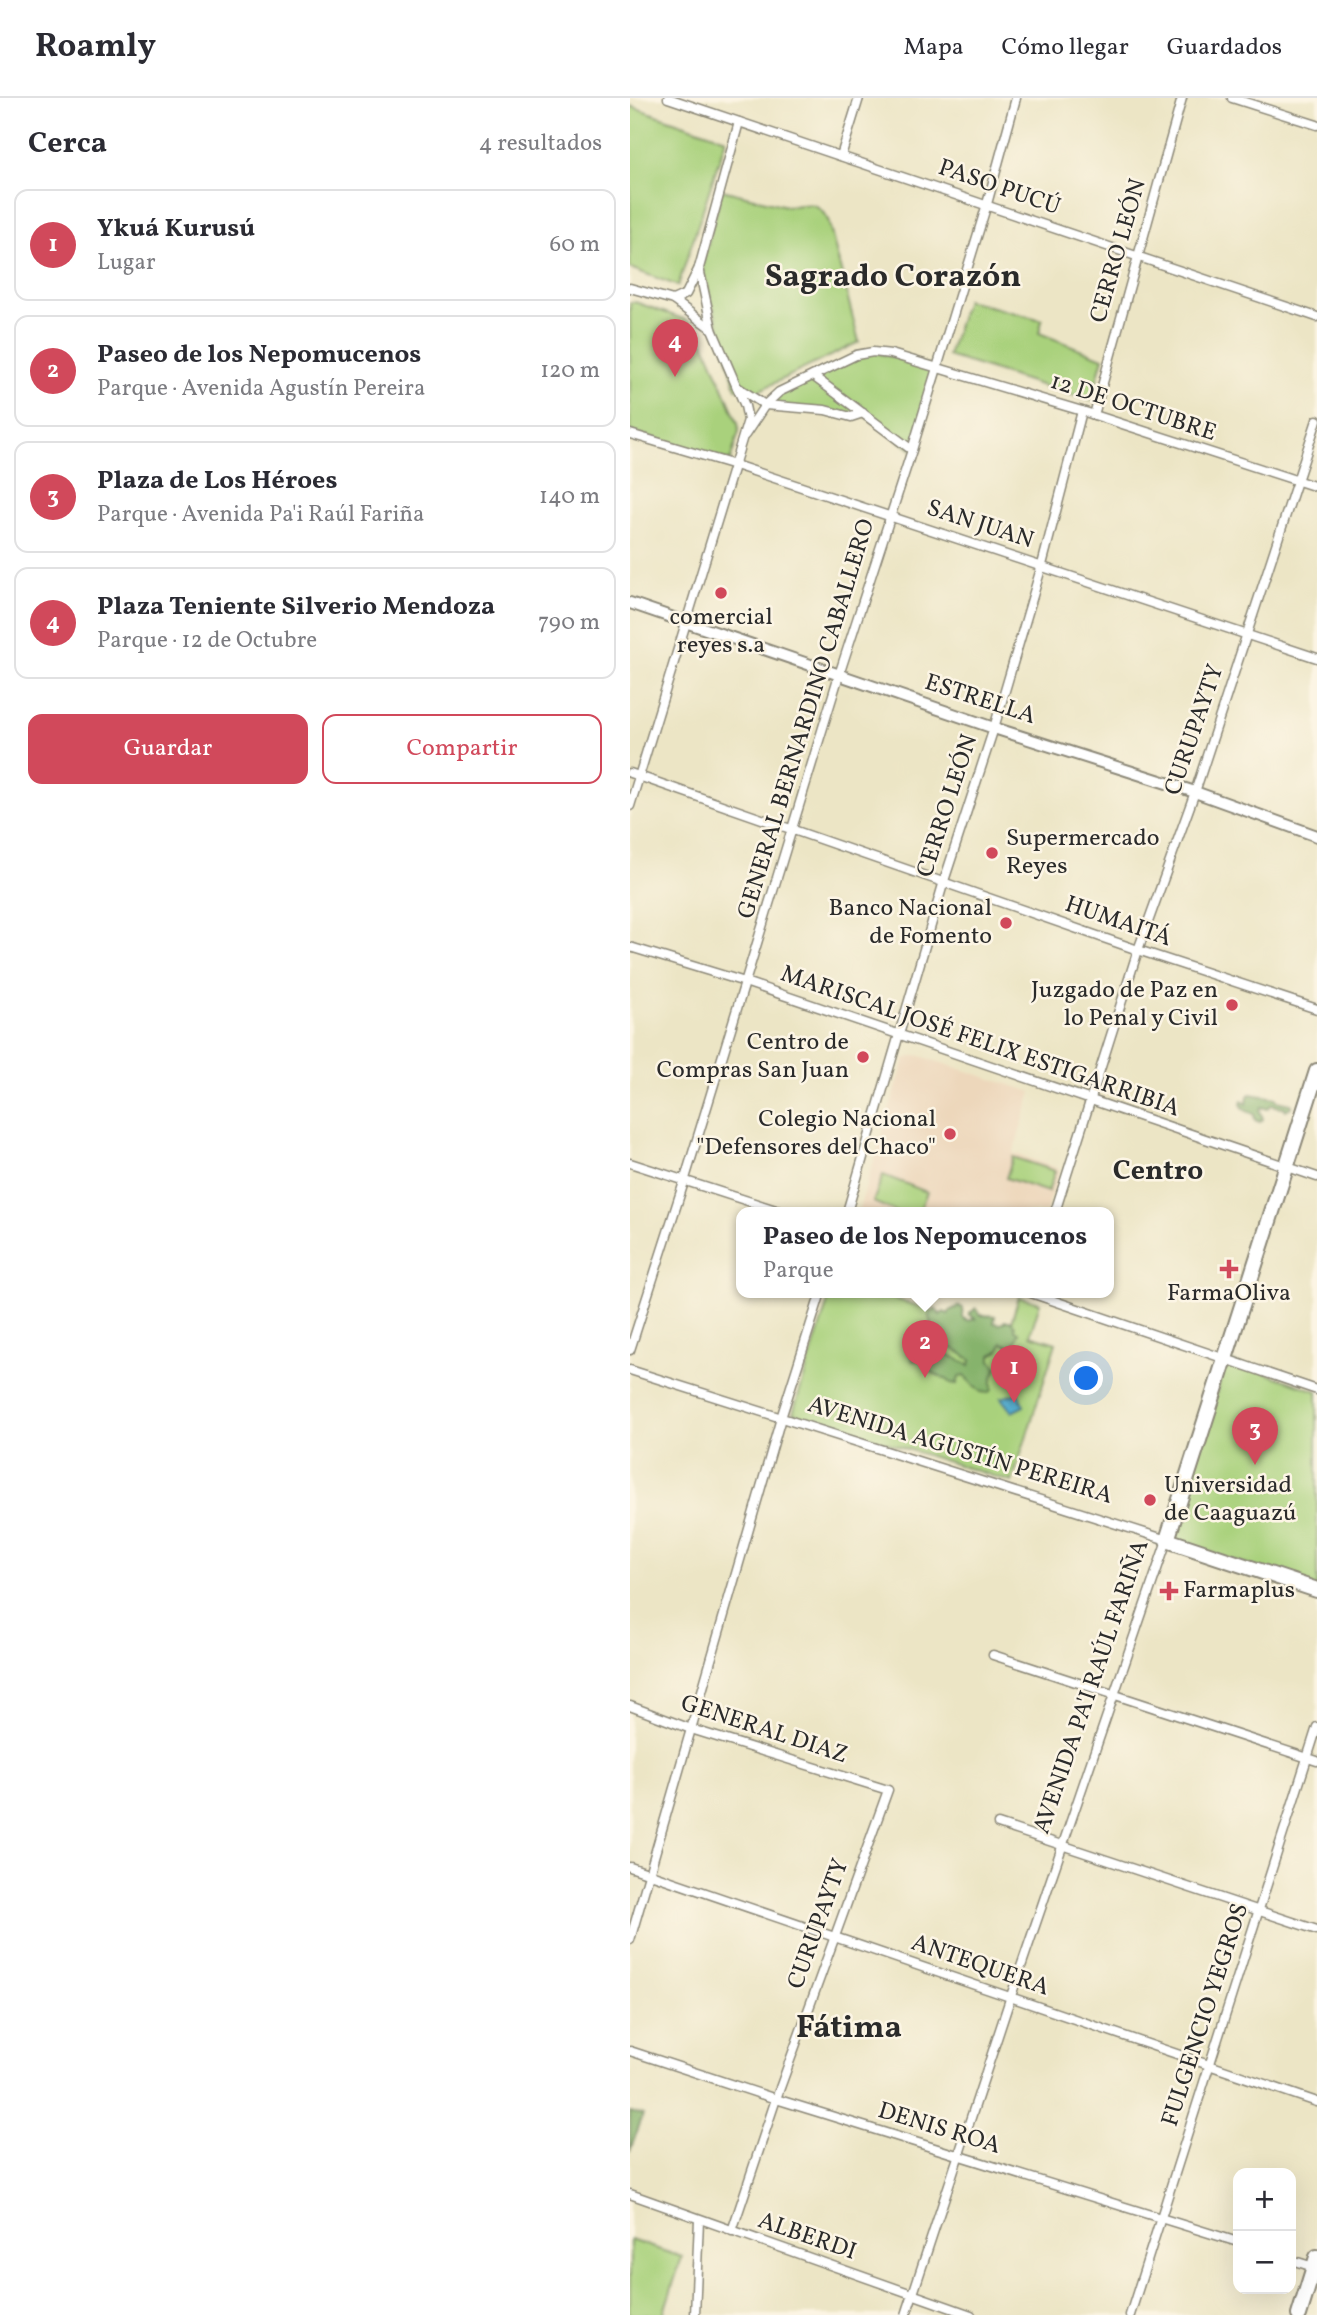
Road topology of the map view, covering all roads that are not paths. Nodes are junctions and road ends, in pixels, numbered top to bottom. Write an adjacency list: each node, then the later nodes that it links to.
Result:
1 (668, 98): 6 (street, PASO PUCÚ)
2 (859, 98): 9 (street)
3 (1016, 98): 10 (street, GENERAL BERNARDINO CABALLERO)
4 (1182, 98): 11 (street, CERRO LEÓN)
5 (1232, 98): 8 (street)
6 (693, 102): 7 (street, PASO PUCÚ)
7 (739, 122): 9 (street, PASO PUCÚ); 12 (street)
8 (1317, 125)
9 (841, 156): 10 (street, PASO PUCÚ)
10 (987, 205): 11 (street, PASO PUCÚ); 17 (street, GENERAL BERNARDINO CABALLERO)
11 (1137, 255): 15 (street, PASO PUCÚ); 23 (street, CERRO LEÓN)
12 (699, 268): 14 (street); 16 (street)
13 (630, 288): 14 (street)
14 (673, 300): 16 (street)
15 (1317, 317)
16 (712, 329): 19 (street)
17 (937, 367): 18 (street, 12 DE OCTUBRE); 21 (street, 12 DE OCTUBRE); 27 (street, GENERAL BERNARDINO CABALLERO)
18 (813, 376): 20 (street, 12 DE OCTUBRE); 22 (street)
19 (737, 387): 20 (street); 26 (street)
20 (765, 405): 22 (street); 26 (street)
21 (1082, 411): 23 (street, 12 DE OCTUBRE); 32 (street, CERRO LEÓN)
22 (863, 414): 27 (street)
23 (1094, 415): 29 (street, 12 DE OCTUBRE)
24 (1317, 419): 29 (street, CURUPAYTY)
25 (630, 434): 28 (street, SAN JUAN)
26 (745, 435): 28 (street)
27 (912, 450): 31 (street, GENERAL BERNARDINO CABALLERO)
28 (735, 465): 31 (street, SAN JUAN); 34 (street)
29 (1297, 481): 30 (street, 12 DE OCTUBRE); 35 (street, CURUPAYTY)
30 (1317, 487)
31 (891, 516): 32 (street, SAN JUAN); 37 (street, GENERAL BERNARDINO CABALLERO)
32 (1042, 565): 35 (street, SAN JUAN); 38 (street, CERRO LEÓN)
33 (630, 603): 34 (main road, ESTRELLA)
34 (686, 621): 37 (main road, ESTRELLA); 39 (street)
35 (1247, 636): 36 (street, SAN JUAN); 40 (street, CURUPAYTY)
36 (1317, 658)
37 (839, 675): 38 (main road, ESTRELLA); 42 (street, GENERAL BERNARDINO CABALLERO)
38 (994, 728): 40 (main road, ESTRELLA); 44 (street, CERRO LEÓN)
39 (635, 774): 41 (street); 42 (street, HUMAITÁ)
40 (1195, 792): 43 (main road, ESTRELLA); 46 (street, CURUPAYTY)
41 (630, 806)
42 (792, 829): 44 (street, HUMAITÁ); 47 (street, GENERAL BERNARDINO CABALLERO)
43 (1317, 836)
44 (944, 881): 46 (street, HUMAITÁ); 49 (street, CERRO LEÓN)
45 (630, 947): 47 (street, MARISCAL JOSÉ FELIX ESTIGARRIBIA)
46 (1139, 950): 48 (street, HUMAITÁ); 51 (street, CURUPAYTY)
47 (745, 982): 49 (street, MARISCAL JOSÉ FELIX ESTIGARRIBIA); 55 (street, GENERAL BERNARDINO CABALLERO)
48 (1317, 1009)
49 (899, 1036): 51 (street, MARISCAL JOSÉ FELIX ESTIGARRIBIA); 57 (street, CERRO LEÓN)
50 (1317, 1072): 53 (highway, AVENIDA PA'I RAÚL FARIÑA)
51 (1090, 1101): 53 (street, MARISCAL JOSÉ FELIX ESTIGARRIBIA); 58 (street, CURUPAYTY)
52 (630, 1163): 55 (street)
53 (1286, 1167): 54 (street, MARISCAL JOSÉ FELIX ESTIGARRIBIA); 62 (highway, AVENIDA PA'I RAÚL FARIÑA)
54 (1317, 1177)
55 (684, 1182): 56 (street); 61 (street, GENERAL BERNARDINO CABALLERO)
56 (766, 1207)
57 (848, 1207)
58 (1057, 1207)
59 (819, 1298): 65 (street)
60 (1048, 1298): 62 (street)
61 (630, 1350)
62 (1226, 1358): 64 (street); 66 (highway, AVENIDA PA'I RAÚL FARIÑA)
63 (630, 1370): 65 (street, AVENIDA AGUSTÍN PEREIRA)
64 (1317, 1390)
65 (781, 1419): 66 (street, AVENIDA AGUSTÍN PEREIRA); 72 (street)
66 (1167, 1540): 67 (highway, AVENIDA AGUSTÍN PEREIRA); 69 (street, AVENIDA PA'I RAÚL FARIÑA)
67 (1317, 1590)
68 (993, 1655): 69 (street)
69 (1114, 1694): 73 (street); 77 (street, AVENIDA PA'I RAÚL FARIÑA)
70 (630, 1706): 72 (street, GENERAL DIAZ)
71 (1317, 1727): 73 (street, FULGENCIO YEGROS)
72 (691, 1728): 75 (street, GENERAL DIAZ); 79 (street)
73 (1307, 1758): 74 (street); 80 (street, FULGENCIO YEGROS)
74 (1317, 1761)
75 (888, 1790): 82 (street, CURUPAYTY)
76 (998, 1824): 77 (street)
77 (1062, 1845): 80 (street); 84 (street, AVENIDA PA'I RAÚL FARIÑA)
78 (630, 1867): 79 (street, ANTEQUERA)
79 (650, 1874): 82 (street, ANTEQUERA); 83 (street)
80 (1259, 1912): 81 (street); 86 (street, FULGENCIO YEGROS)
81 (1317, 1930)
82 (835, 1936): 84 (street, ANTEQUERA); 87 (street, CURUPAYTY)
83 (630, 1940)
84 (1011, 1996): 86 (street, ANTEQUERA); 89 (street, AVENIDA PA'I RAÚL FARIÑA)
85 (630, 2051): 87 (street, DENIS ROA)
86 (1209, 2066): 88 (street, ANTEQUERA); 91 (street, FULGENCIO YEGROS)
87 (776, 2099): 89 (street, DENIS ROA); 93 (street, CURUPAYTY)
88 (1317, 2102)
89 (957, 2155): 91 (street, DENIS ROA); 97 (street, AVENIDA PA'I RAÚL FARIÑA)
90 (630, 2194): 92 (street, ALBERDI)
91 (1163, 2218): 94 (street, DENIS ROA); 101 (street, FULGENCIO YEGROS)
92 (699, 2220): 93 (street, ALBERDI); 98 (street)
93 (732, 2231): 97 (street, ALBERDI)
94 (1233, 2240)
95 (1296, 2261): 96 (street)
96 (1316, 2264): 102 (highway)
97 (913, 2294): 99 (street, AVENIDA PA'I RAÚL FARIÑA); 100 (street, ALBERDI)
98 (695, 2315)
99 (906, 2315)
100 (971, 2315)
101 (1130, 2315)
102 (1298, 2315)

